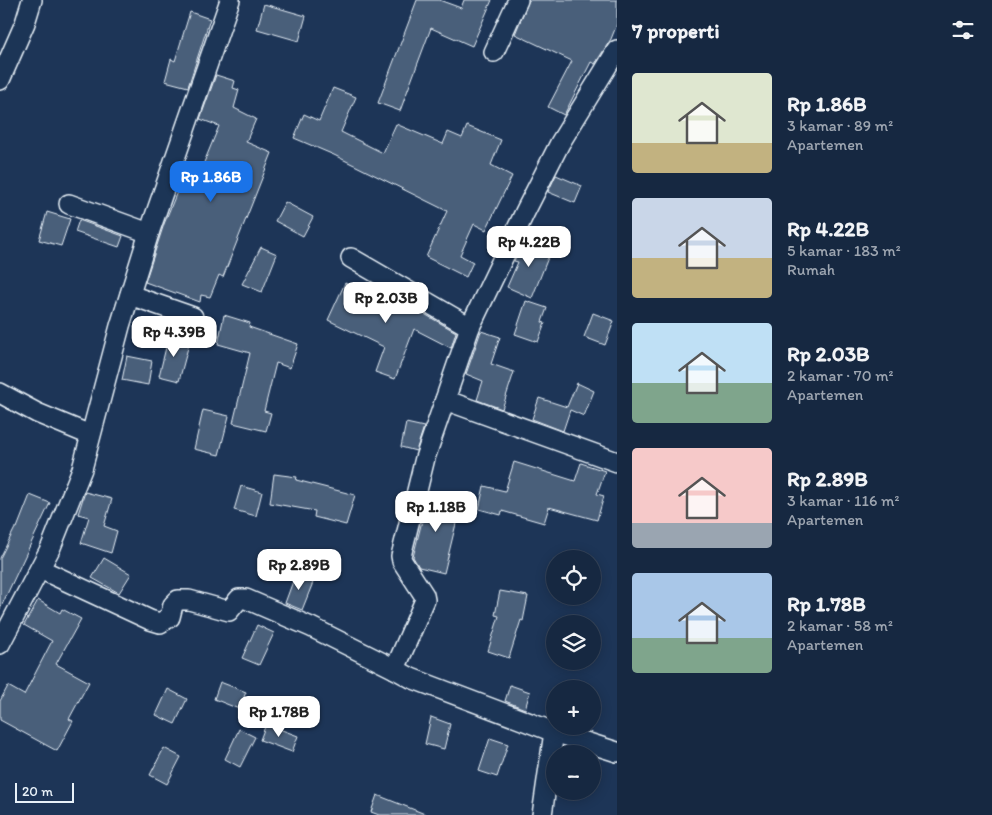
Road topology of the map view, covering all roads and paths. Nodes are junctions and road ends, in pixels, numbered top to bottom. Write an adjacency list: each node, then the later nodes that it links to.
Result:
1 (32, 0): 6 (street)
2 (230, 0): 8 (street)
3 (518, 0): 5 (street)
4 (617, 50): 12 (street)
5 (494, 52)
6 (0, 80)
7 (69, 204): 8 (street)
8 (149, 233): 10 (street)
9 (351, 258): 12 (street)
10 (130, 295): 11 (street); 15 (street)
11 (193, 317)
12 (470, 327): 14 (street)
13 (0, 394): 15 (street)
14 (445, 400): 16 (street); 19 (street)
15 (90, 434): 17 (street)
16 (617, 462)
17 (40, 569): 18 (street); 19 (street)
18 (0, 644)
19 (395, 669): 20 (street)
20 (546, 729)
21 (554, 735): 24 (street)
22 (563, 735): 23 (street)
23 (617, 752)
24 (542, 815)

